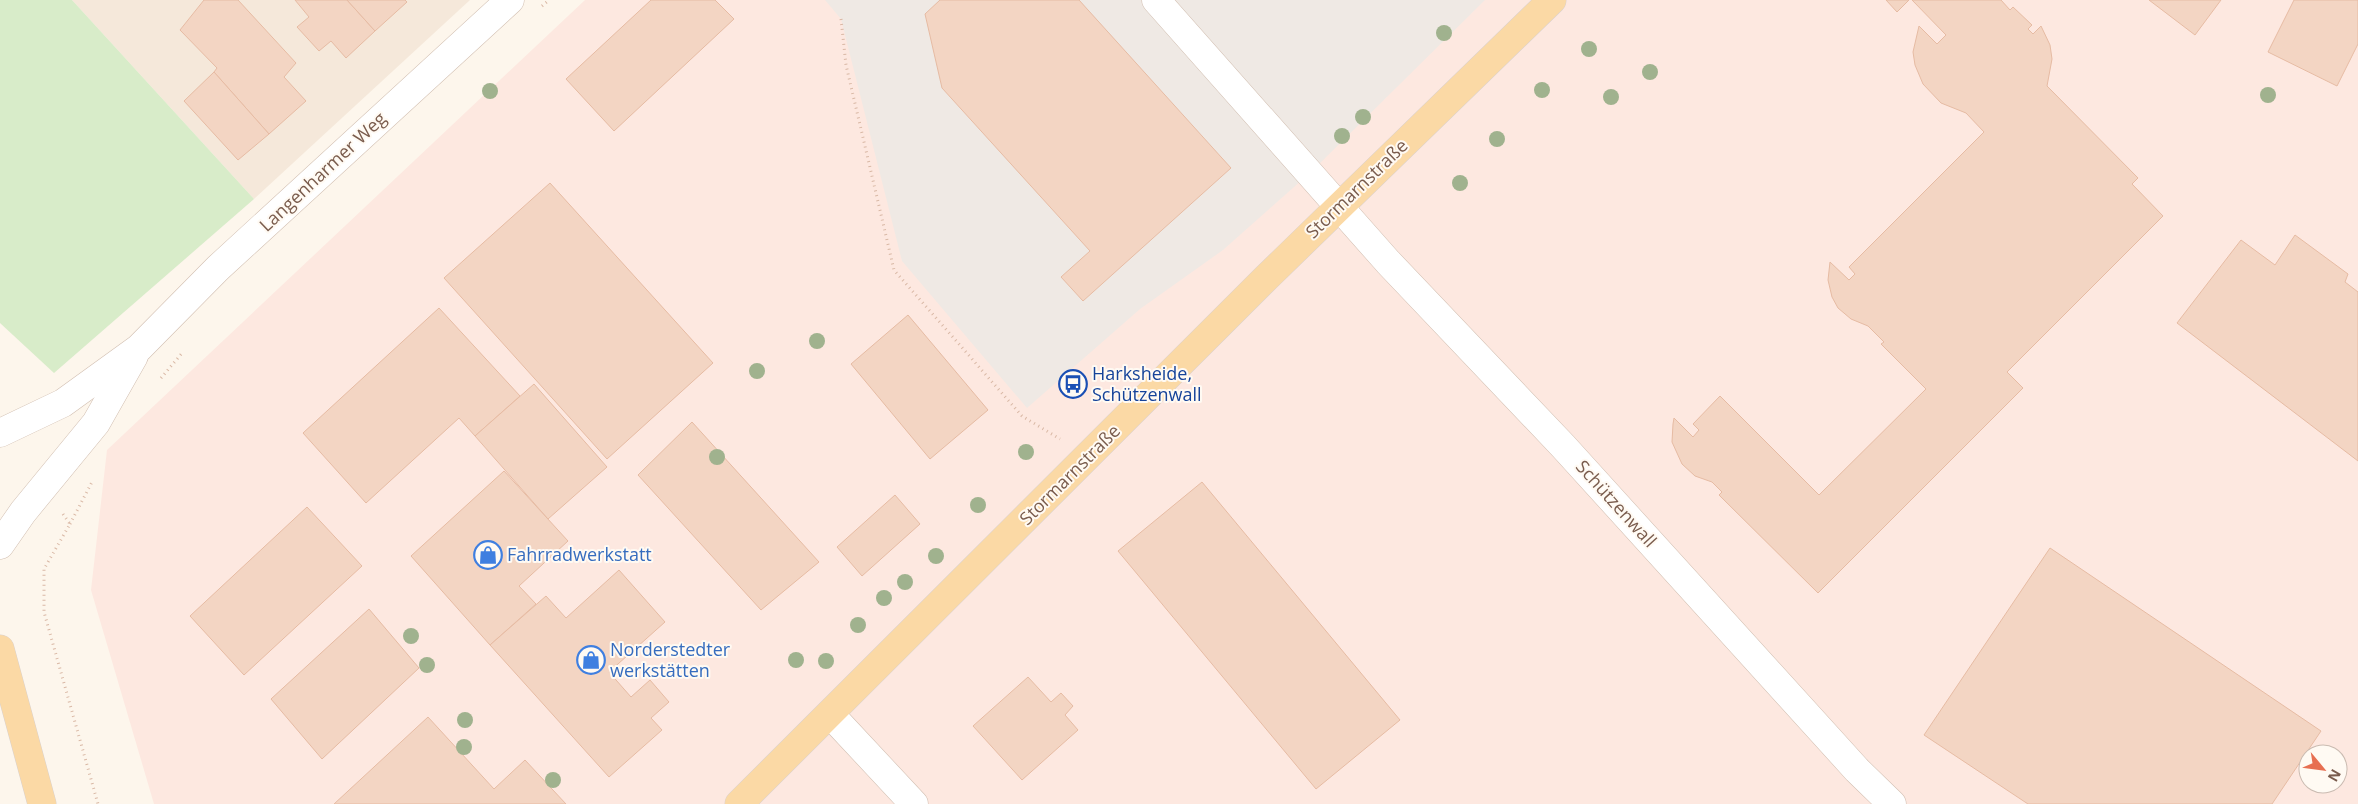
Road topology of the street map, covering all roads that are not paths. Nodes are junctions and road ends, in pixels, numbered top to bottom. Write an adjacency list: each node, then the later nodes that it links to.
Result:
1 (510, 0): 5 (street, Langenharmer Weg)
2 (1156, 0): 4 (street, Schützenwall)
3 (1552, 0): 4 (main road, Stormarnstraße)
4 (1340, 205): 9 (main road, Stormarnstraße); 13 (street, Schützenwall)
5 (139, 348): 6 (street, Langenharmer Weg); 7 (street, Langenharmer Weg)
6 (0, 433)
7 (0, 545)
8 (0, 649): 10 (main road)
9 (830, 714): 11 (main road, Stormarnstraße); 12 (street)
10 (42, 804)
11 (739, 804)
12 (914, 804)
13 (1892, 804)

